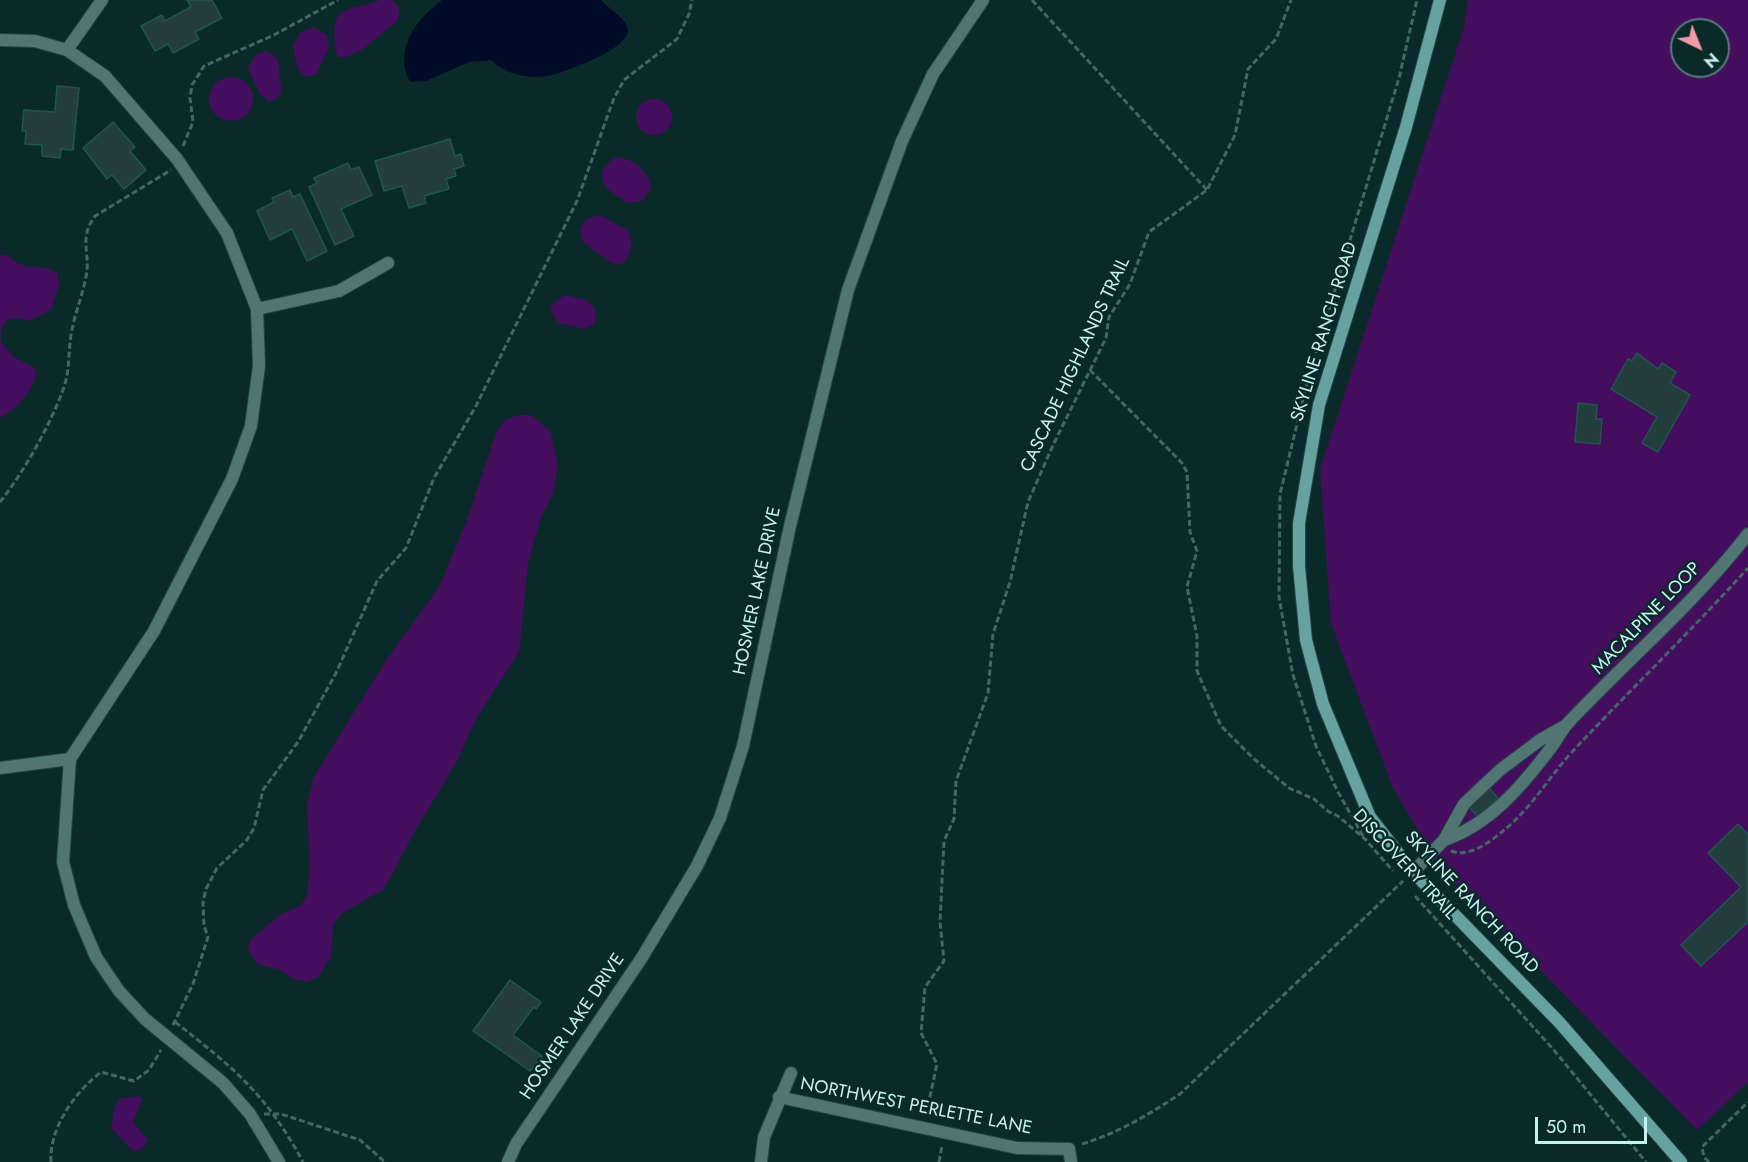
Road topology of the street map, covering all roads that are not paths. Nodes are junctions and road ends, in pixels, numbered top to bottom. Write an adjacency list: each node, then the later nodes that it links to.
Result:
1 (102, 0): 5 (street)
2 (983, 0): 17 (street, HOSMER LAKE DRIVE)
3 (1440, 0): 13 (street, SKYLINE RANCH ROAD)
4 (0, 40): 5 (street)
5 (67, 50): 7 (street)
6 (388, 263): 7 (street)
7 (257, 309): 10 (street)
8 (1748, 534): 9 (street, MACALPINE LOOP)
9 (1567, 725): 12 (street, MACALPINE LOOP); 12 (street, MACALPINE LOOP)
10 (70, 759): 11 (street); 16 (street)
11 (0, 768)
12 (1441, 842): 13 (street)
13 (1413, 872): 20 (street, SKYLINE RANCH ROAD)
14 (791, 1073): 15 (street)
15 (779, 1097): 18 (street); 19 (street, NORTHWEST PERLETTE LANE)
16 (279, 1162)
17 (508, 1162)
18 (761, 1162)
19 (1071, 1162)
20 (1681, 1162)

